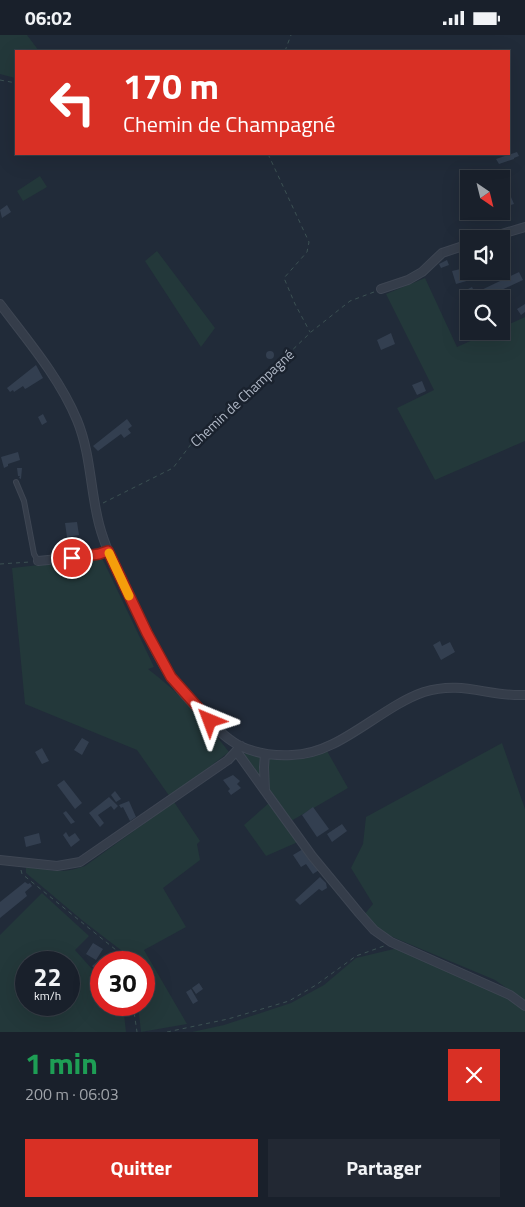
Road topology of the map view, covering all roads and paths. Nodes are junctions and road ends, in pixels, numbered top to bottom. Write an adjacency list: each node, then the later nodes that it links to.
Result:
1 (291, 35): 2 (path)
2 (285, 50)
3 (0, 80): 4 (path)
4 (15, 83)
5 (268, 155): 11 (path)
6 (525, 227): 7 (street)
7 (510, 232)
8 (460, 247): 9 (street)
9 (381, 289): 11 (path, Chemin de Champagné)
10 (0, 304): 13 (street)
11 (311, 332): 13 (path, Chemin de Champagné)
12 (16, 482): 15 (lane)
13 (96, 507): 14 (street)
14 (108, 551): 15 (street); 18 (street)
15 (38, 561): 16 (path)
16 (0, 564)
17 (525, 695): 19 (street)
18 (239, 749): 19 (street); 20 (street); 22 (street)
19 (265, 753): 20 (street)
20 (265, 791): 23 (street)
21 (0, 860): 22 (street)
22 (18, 863): 24 (path)
23 (392, 942): 25 (street); 28 (path)
24 (118, 951)
25 (525, 1005)
26 (135, 1016): 27 (path)
27 (137, 1032)
28 (167, 1032)

